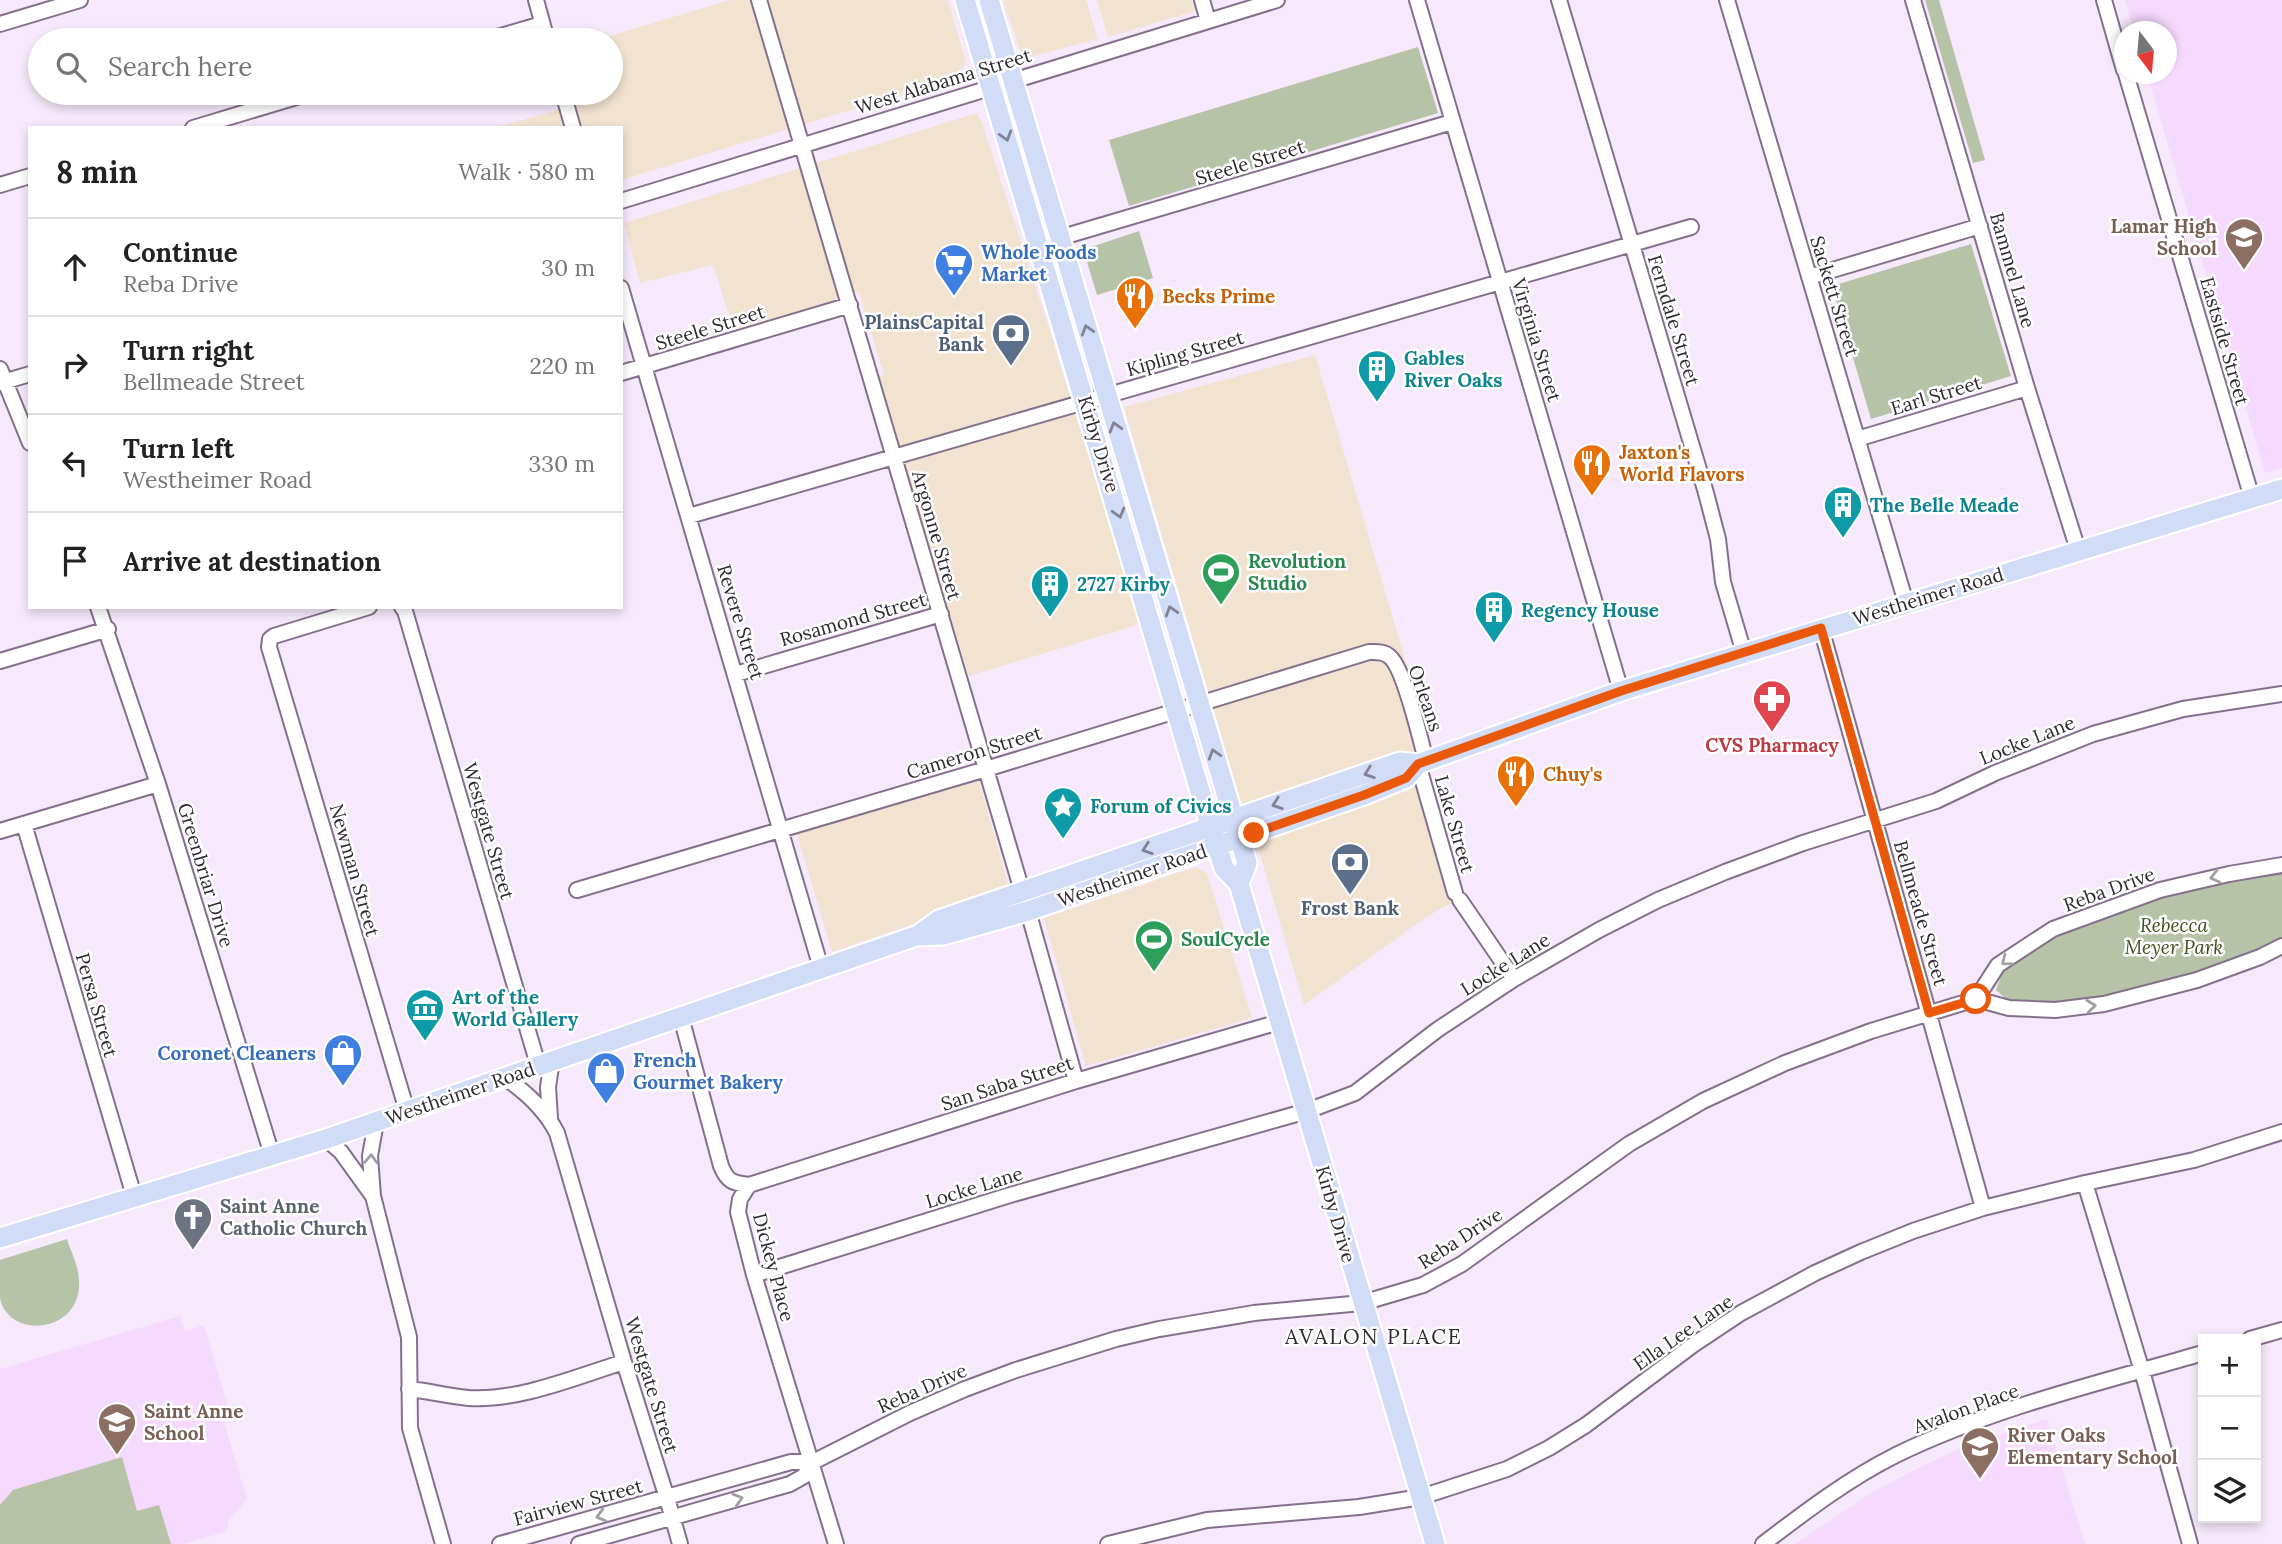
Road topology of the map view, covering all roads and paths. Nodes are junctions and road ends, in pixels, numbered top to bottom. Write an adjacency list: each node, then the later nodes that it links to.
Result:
1 (80, 0): 14 (street)
2 (536, 0): 15 (street)
3 (759, 0): 27 (street, Argonne Street)
4 (965, 0): 21 (main road, Kirby Drive)
5 (989, 0): 19 (main road, Kirby Drive)
6 (1202, 0): 13 (street)
7 (1278, 0): 13 (street, West Alabama Street)
8 (1417, 0): 24 (street, Virginia Street)
9 (1559, 0): 35 (street, Ferndale Street)
10 (1727, 0): 36 (street, Sackett Street)
11 (1913, 0): 32 (street, Bammel Lane)
12 (2104, 0): 18 (street, Eastside Street)
13 (1208, 21): 19 (street, West Alabama Street)
14 (0, 24)
15 (542, 24): 16 (street); 17 (street)
16 (528, 28)
17 (543, 28)
18 (2114, 34)
19 (1012, 80): 21 (street, West Alabama Street); 34 (main road, Kirby Drive)
20 (2129, 84): 51 (street, Eastside Street)
21 (992, 87): 27 (street, West Alabama Street); 31 (main road, Kirby Drive, one-way to 31)
22 (270, 105): 25 (street)
23 (566, 105): 26 (street)
24 (1452, 122): 34 (street, Steele Street); 37 (street, Virginia Street)
25 (200, 126)
26 (572, 126)
27 (803, 145): 30 (street, West Alabama Street); 39 (street, Argonne Street)
28 (28, 177): 29 (street)
29 (0, 185)
30 (623, 200)
31 (1030, 213): 34 (main road); 46 (main road, Kirby Drive)
32 (1980, 226): 36 (street); 44 (street, Bammel Lane)
33 (1691, 227): 35 (street, Kipling Street)
34 (1059, 238): 45 (main road, Kirby Drive, one-way to 34)
35 (1631, 246): 37 (street, Kipling Street); 62 (street, Ferndale Street)
36 (1809, 277): 48 (street, Sackett Street)
37 (1500, 284): 45 (street, Kipling Street); 65 (street, Virginia Street)
38 (623, 294): 40 (street, Revere Street)
39 (850, 305): 40 (street, Steele Street); 49 (street, Argonne Street)
40 (645, 366): 41 (street, Steele Street); 52 (street, Revere Street)
41 (623, 372)
42 (28, 374): 43 (street)
43 (1, 378): 47 (street)
44 (2027, 388): 48 (street, Earl Street); 53 (street, Bammel Lane)
45 (1106, 395): 46 (street, Kipling Street); 67 (main road, Kirby Drive, one-way to 45)
46 (1086, 401): 49 (street, Kipling Street); 68 (main road, Kirby Drive, one-way to 68)
47 (28, 439)
48 (1857, 439): 54 (street, Sackett Street)
49 (895, 457): 52 (street, Kipling Street); 58 (street, Argonne Street)
50 (2282, 489): 51 (main road, Westheimer Road)
51 (2252, 498): 53 (main road, Westheimer Road)
52 (690, 516): 64 (street, Revere Street)
53 (2078, 550): 54 (main road, Westheimer Road)
54 (1906, 603): 59 (main road, Westheimer Road)
55 (100, 609): 60 (street, Greenbriar Drive)
56 (362, 609): 92 (street, Newman Street)
57 (404, 609): 89 (street, Westgate Street)
58 (941, 614): 64 (street, Rosamond Street); 70 (street, Argonne Street)
59 (1821, 628): 62 (main road, Westheimer Road); 72 (street, Bellmeade Street)
60 (108, 629): 63 (street); 71 (street, Greenbriar Drive)
61 (1382, 652): 67 (street, Cameron Street); 69 (street, Orleans)
62 (1744, 653): 65 (main road, Westheimer Road)
63 (0, 661)
64 (736, 674): 74 (street, Revere Street)
65 (1621, 691): 69 (main road, Westheimer Road)
66 (2282, 694): 72 (street, Locke Lane)
67 (1199, 704): 68 (street, Cameron Street); 75 (main road, Kirby Drive, one-way to 67)
68 (1177, 710): 70 (street, Cameron Street); 77 (main road, Kirby Drive)
69 (1422, 763): 75 (main road, Westheimer Road); 84 (street, Lake Street)
70 (986, 769): 74 (street, Cameron Street); 81 (street, Argonne Street)
71 (158, 785): 73 (street); 98 (street, Greenbriar Drive)
72 (1875, 821): 84 (street, Locke Lane); 86 (street, Bellmeade Street)
73 (24, 824): 76 (street); 101 (street, Persa Street)
74 (781, 829): 80 (street, Cameron Street); 83 (street, Revere Street)
75 (1237, 829): 77 (main road, Westheimer Road); 79 (main road, Kirby Drive)
76 (0, 831)
77 (1214, 836): 79 (main road, Kirby Drive); 81 (main road, Westheimer Road)
78 (2282, 865): 85 (street, Reba Drive, one-way to 85)
79 (1238, 884): 88 (main road, Kirby Drive)
80 (577, 890)
81 (1025, 902): 83 (main road, Westheimer Road); 91 (street, Argonne Street)
82 (2282, 946): 85 (street, one-way to 82)
83 (821, 968): 87 (main road, Westheimer Road)
84 (1514, 979): 93 (street, Locke Lane)
85 (1976, 999): 86 (street, Reba Drive)
86 (1929, 1013): 103 (street, Bellmeade Street); 106 (street, Reba Drive)
87 (681, 1017): 89 (main road, Westheimer Road); 100 (street)
88 (1279, 1022): 91 (street, San Saba Street); 93 (main road, Kirby Drive)
89 (545, 1063): 90 (main road, Westheimer Road); 94 (street, Westgate Street)
90 (504, 1077): 92 (main road, Westheimer Road); 94 (street, Westgate Street)
91 (1076, 1081): 100 (street, San Saba Street)
92 (407, 1111): 95 (main road, Westheimer Road)
93 (1307, 1111): 105 (street, Locke Lane); 106 (main road, Kirby Drive)
94 (550, 1118): 110 (street, Westgate Street)
95 (376, 1122): 97 (main road, Westheimer Road); 102 (street, one-way to 95)
96 (2282, 1132): 99 (street, Ella Lee Lane)
97 (326, 1139): 98 (main road, Westheimer Road); 102 (street)
98 (272, 1155): 101 (main road, Westheimer Road)
99 (2085, 1183): 103 (street, Ella Lee Lane); 111 (street)
100 (749, 1185): 105 (street, Dickey Place)
101 (134, 1196): 104 (main road, Westheimer Road)
102 (373, 1196): 112 (street)
103 (1983, 1208): 114 (street, Ella Lee Lane)
104 (0, 1238)
105 (754, 1275): 113 (street, Dickey Place)
106 (1362, 1303): 113 (street, Reba Drive); 114 (main road, Kirby Drive)
107 (2282, 1330): 108 (street)
108 (2261, 1336)
109 (2198, 1354): 111 (street, Avalon Place)
110 (624, 1362): 112 (street); 115 (street, Westgate Street)
111 (2141, 1371): 124 (street, Avalon Place); 125 (street)
112 (409, 1388): 117 (street)
113 (813, 1462): 115 (street, Reba Drive); 116 (street, Reba Drive, one-way to 113); 121 (street, Dickey Place)
114 (1421, 1497): 122 (street, Ella Lee Lane); 123 (main road, Kirby Drive)
115 (667, 1498): 116 (street, Westgate Street); 118 (street, Fairview Street, one-way to 118)
116 (673, 1518): 119 (street); 120 (street, Westgate Street)
117 (443, 1544)
118 (500, 1544)
119 (579, 1544)
120 (680, 1544)
121 (836, 1544)
122 (1108, 1544)
123 (1435, 1544)
124 (1763, 1544)
125 (2190, 1544)

